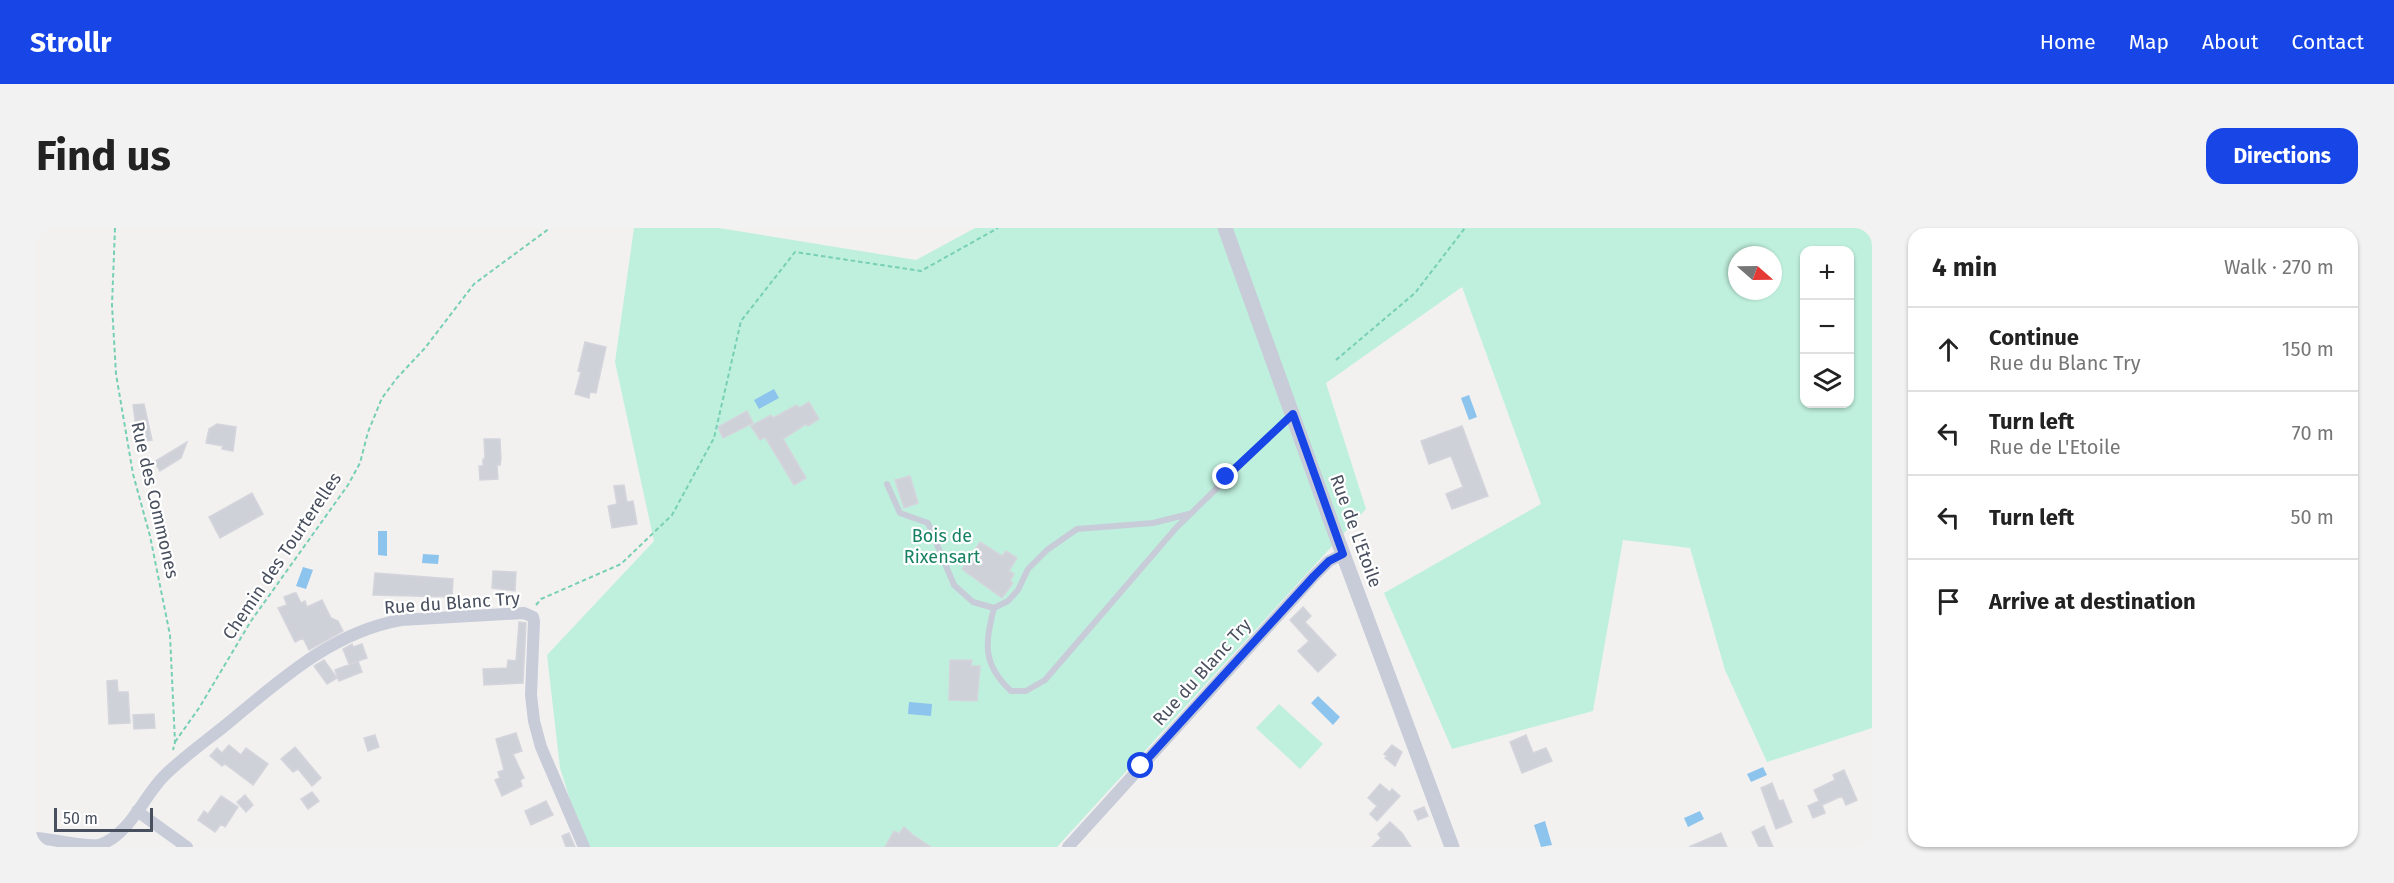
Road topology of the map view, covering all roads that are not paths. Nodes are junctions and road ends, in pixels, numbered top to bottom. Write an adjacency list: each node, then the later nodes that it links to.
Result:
1 (1225, 228): 2 (street, Rue de L'Etoile)
2 (1293, 414): 4 (lane); 5 (street, Rue de L'Etoile)
3 (887, 484): 6 (lane)
4 (1190, 513): 6 (lane); 6 (lane)
5 (1343, 554): 12 (street, Rue du Blanc Try); 13 (street, Rue de L'Etoile)
6 (994, 608)
7 (137, 812): 9 (street, Rue du Blanc Try); 10 (street); 11 (street, Rue du Blanc Try)
8 (36, 838): 9 (street)
9 (88, 847)
10 (187, 847)
11 (584, 847)
12 (1068, 847)
13 (1452, 847)

